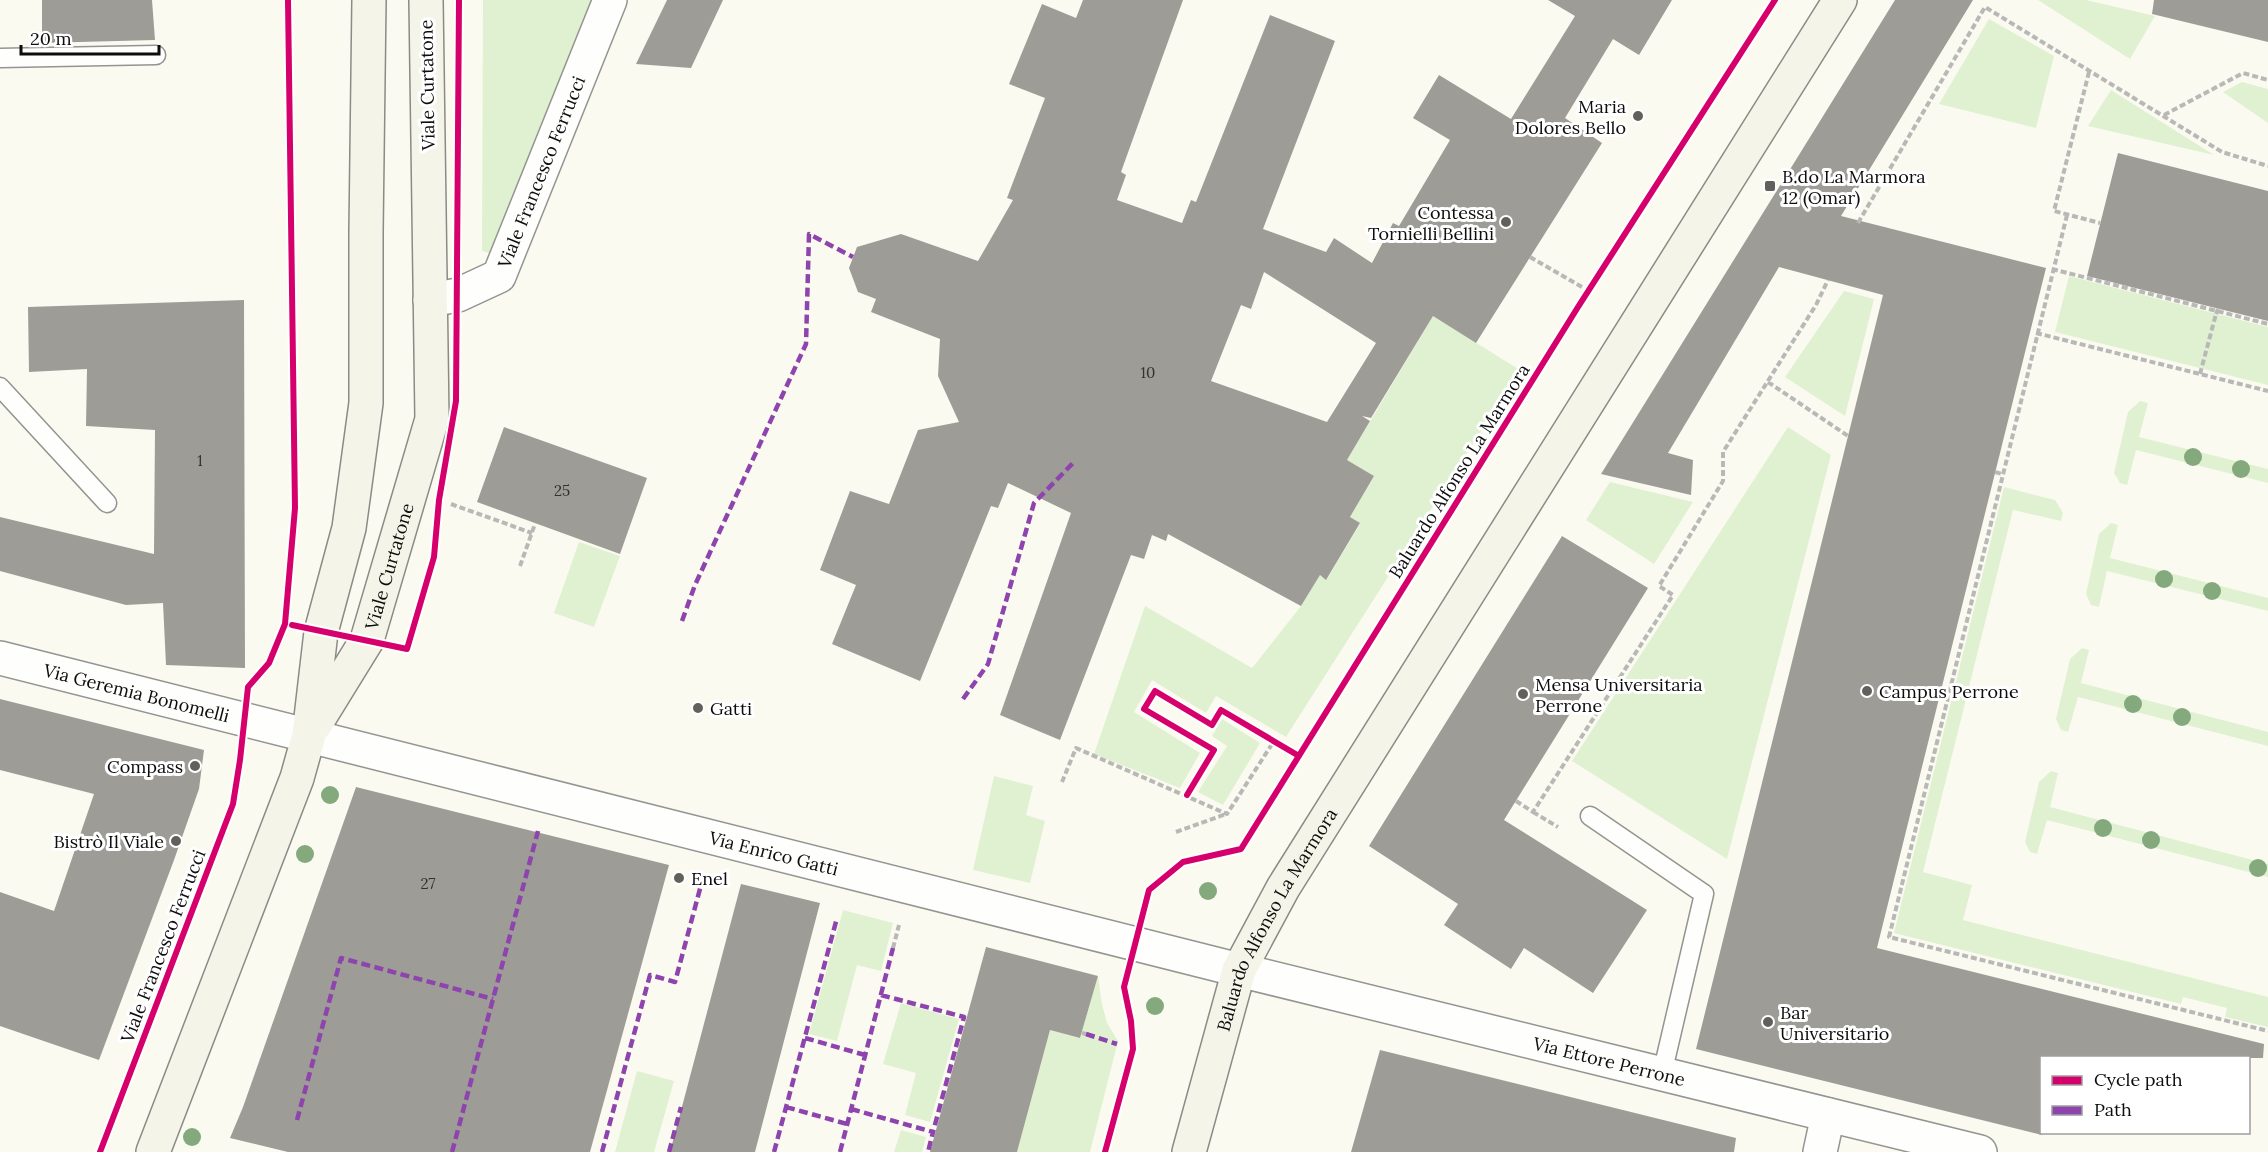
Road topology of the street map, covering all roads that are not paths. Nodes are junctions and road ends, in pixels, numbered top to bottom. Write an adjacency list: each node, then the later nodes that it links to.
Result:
1 (369, 0): 11 (main road)
2 (426, 0): 7 (main road, Viale Curtatone)
3 (610, 0): 7 (street, Viale Francesco Ferrucci)
4 (1840, 0): 13 (main road, Baluardo Alfonso La Marmora)
5 (156, 55): 6 (lane)
6 (0, 58)
7 (430, 300): 11 (main road, Viale Curtatone)
8 (0, 387): 9 (lane)
9 (107, 502)
10 (0, 658): 11 (street, Via Geremia Bonomelli)
11 (309, 735): 13 (street, Via Enrico Gatti); 16 (main road)
12 (1590, 816): 14 (lane)
13 (1239, 970): 14 (street, Via Ettore Perrone); 17 (main road, Baluardo Alfonso La Marmora)
14 (1662, 1074): 15 (street, Via Ettore Perrone)
15 (1828, 1115): 18 (street); 19 (street, Via Ettore Perrone)
16 (153, 1152)
17 (1190, 1152)
18 (1820, 1152)
19 (1980, 1152)

